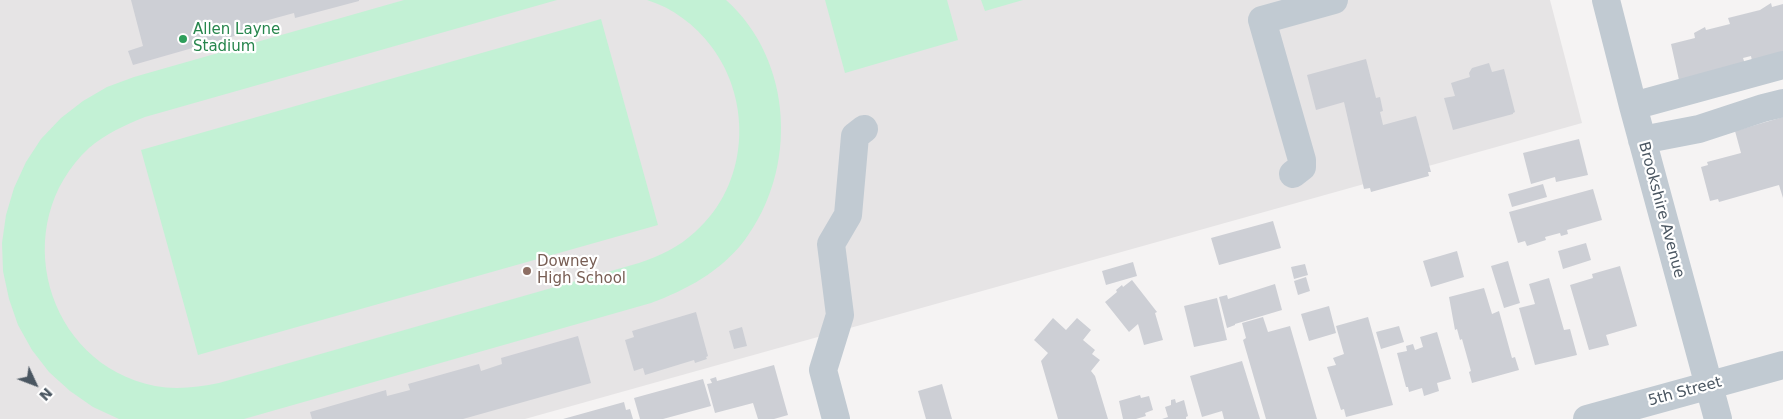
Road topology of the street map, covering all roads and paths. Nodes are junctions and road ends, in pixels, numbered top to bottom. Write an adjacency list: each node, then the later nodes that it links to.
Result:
1 (1334, 0): 8 (street)
2 (1606, 0): 5 (street, Brookshire Avenue)
3 (1783, 65): 5 (street)
4 (1783, 103): 7 (street)
5 (1633, 106): 7 (street, Brookshire Avenue)
6 (864, 129): 11 (street)
7 (1642, 140): 10 (street, Brookshire Avenue)
8 (1293, 174)
9 (1783, 365): 10 (street, 5th Street)
10 (1709, 385): 12 (street, 5th Street); 13 (street, Brookshire Avenue)
11 (836, 419)
12 (1587, 419)
13 (1718, 419)

